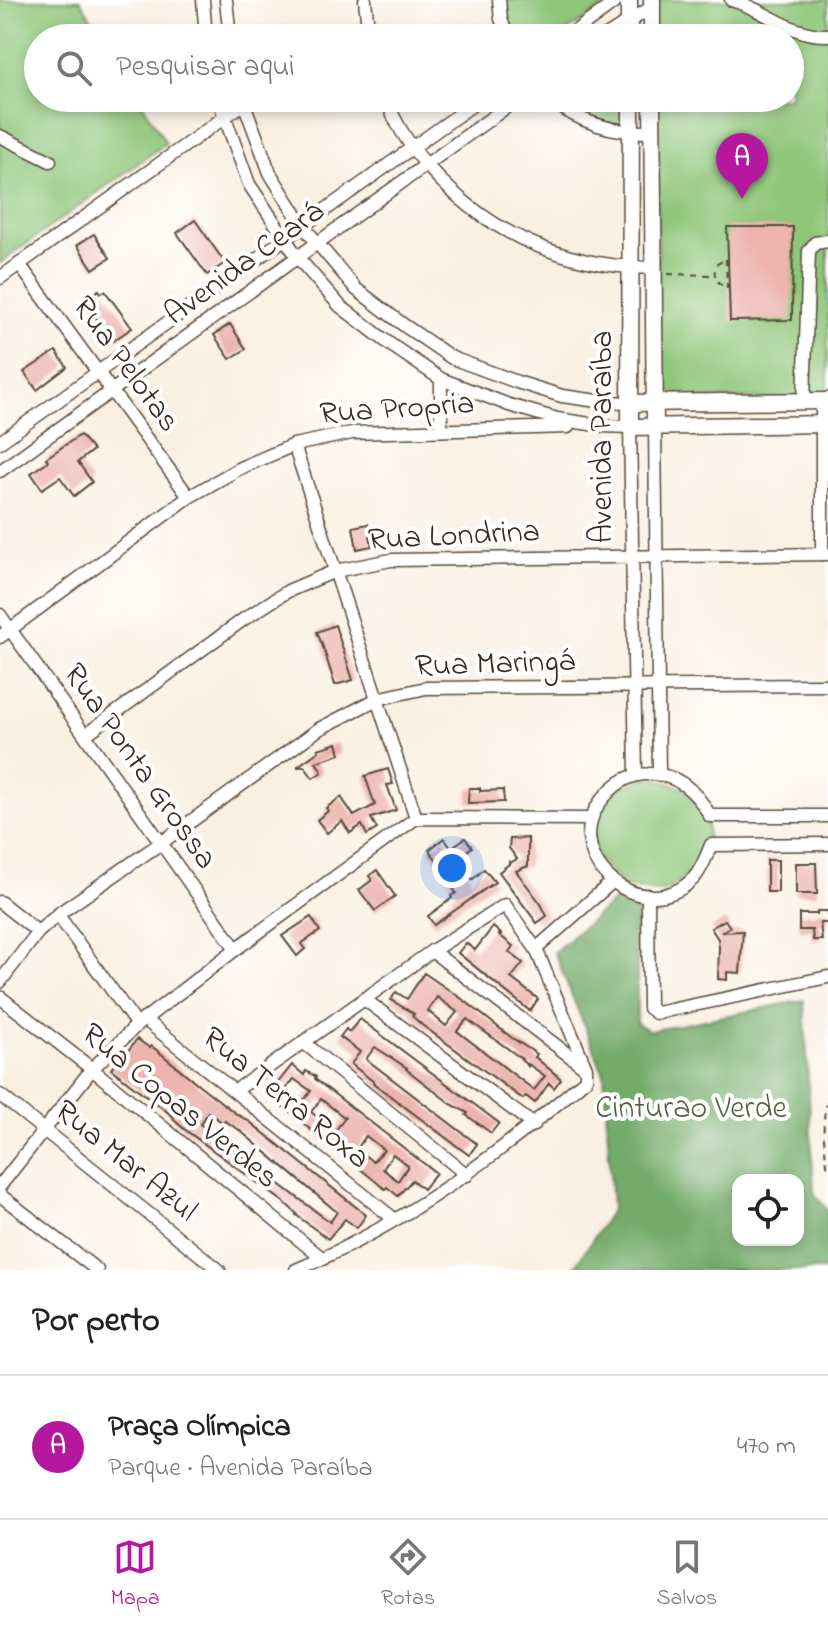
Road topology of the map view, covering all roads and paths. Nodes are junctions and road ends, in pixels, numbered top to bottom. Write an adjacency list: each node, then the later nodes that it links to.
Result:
1 (203, 0): 10 (street)
2 (226, 0): 11 (street)
3 (365, 0): 12 (street)
4 (499, 0): 13 (street)
5 (618, 0): 14 (street)
6 (629, 0): 9 (main road)
7 (731, 0): 18 (street)
8 (652, 3): 9 (street); 17 (main road)
9 (629, 20): 15 (street); 16 (main road)
10 (205, 24)
11 (229, 24)
12 (368, 24)
13 (503, 24)
14 (585, 24)
15 (623, 24)
16 (629, 24)
17 (652, 24)
18 (784, 24)
19 (804, 32): 20 (street)
20 (828, 35)
21 (222, 112): 30 (street)
22 (230, 112): 30 (street)
23 (246, 112): 37 (street)
24 (391, 112): 34 (street)
25 (462, 112): 34 (street, Avenida Ceará)
26 (500, 112): 36 (street, Avenida Ceará)
27 (568, 112): 31 (street)
28 (631, 112): 31 (main road, Avenida Paraíba)
29 (652, 112): 32 (main road, Avenida Paraíba)
30 (224, 118): 38 (street); 42 (street)
31 (632, 132): 32 (street); 43 (main road, Avenida Paraíba)
32 (652, 132): 44 (main road, Avenida Paraíba)
33 (0, 136): 35 (street)
34 (412, 147): 36 (street); 37 (street, Avenida Ceará)
35 (50, 161)
36 (427, 165): 40 (street, Avenida Ceará); 43 (street)
37 (303, 226): 38 (street, Avenida Ceará); 40 (street)
38 (285, 239): 41 (street); 47 (street, Avenida Ceará)
39 (828, 241): 50 (street)
40 (317, 244): 41 (street, Avenida Ceará); 52 (street)
41 (298, 258): 48 (street); 49 (street, Avenida Ceará)
42 (19, 264): 46 (street); 47 (street, Rua Pelotas)
43 (630, 268): 44 (street); 52 (main road, Avenida Paraíba)
44 (653, 271): 45 (path); 53 (main road, Avenida Paraíba)
45 (715, 275): 45 (path)
46 (0, 278)
47 (98, 372): 49 (street, Rua Pelotas); 59 (street, Avenida Ceará)
48 (441, 379): 55 (street); 58 (street)
49 (112, 391): 61 (street, Avenida Ceará); 62 (street, Rua Pelotas)
50 (804, 401): 51 (main road); 53 (main road)
51 (825, 401): 54 (street)
52 (630, 403): 53 (main road); 56 (main road, Avenida Paraíba)
53 (654, 403): 57 (main road, Avenida Paraíba)
54 (824, 424): 57 (main road); 63 (street)
55 (603, 426): 56 (street); 58 (street, Rua Propria)
56 (630, 427): 57 (main road); 65 (street, Avenida Paraíba)
57 (655, 427): 64 (street, Avenida Paraíba)
58 (441, 430): 60 (street, Rua Propria)
59 (0, 442)
60 (294, 445): 62 (street, Rua Propria); 66 (street)
61 (0, 471)
62 (189, 497): 68 (street, Rua Propria)
63 (825, 554): 64 (street, Rua Londrina)
64 (657, 555): 65 (street, Rua Londrina); 71 (street, Avenida Paraíba)
65 (631, 556): 66 (street, Rua Londrina); 70 (street, Avenida Paraíba)
66 (335, 571): 72 (street); 73 (street, Rua Londrina)
67 (0, 615): 68 (street, Rua Ponta Grossa)
68 (5, 633): 73 (street, Rua Ponta Grossa)
69 (828, 685): 71 (street, Rua Maringá)
70 (635, 687): 71 (street, Rua Maringá); 72 (street, Rua Maringá); 75 (street, Avenida Paraíba)
71 (658, 687): 74 (street, Avenida Paraíba)
72 (377, 699): 77 (street); 79 (street, Rua Maringá)
73 (85, 735): 79 (street, Rua Ponta Grossa)
74 (659, 774): 75 (street); 76 (street)
75 (636, 775): 78 (street)
76 (828, 816)
77 (416, 818): 78 (street); 86 (street)
78 (591, 819): 81 (street)
79 (161, 843): 84 (street, Rua Maringá); 86 (street, Rua Ponta Grossa)
80 (828, 844): 82 (street)
81 (612, 882): 82 (street); 87 (street)
82 (648, 895): 89 (street)
83 (0, 902): 85 (street)
84 (58, 915): 85 (street, Rua Maringá); 93 (street, Rua Terra Roxa)
85 (38, 932): 90 (street, Rua Maringá)
86 (236, 949): 93 (street)
87 (536, 949): 88 (street); 95 (street)
88 (432, 951): 92 (street); 95 (street)
89 (828, 977)
90 (0, 982)
91 (0, 997): 96 (street, Rua Copas Verdes)
92 (364, 999): 94 (street); 100 (street)
93 (140, 1022): 96 (street); 97 (street, Rua Terra Roxa)
94 (303, 1042): 97 (street); 103 (street)
95 (586, 1068): 100 (street)
96 (92, 1069): 101 (street); 107 (street, Rua Copas Verdes)
97 (235, 1091): 106 (street, Rua Terra Roxa)
98 (0, 1095): 101 (street, Rua Mar Azul)
99 (828, 1101): 102 (path)
100 (534, 1125): 103 (street)
101 (43, 1131): 104 (street); 109 (street, Rua Mar Azul)
102 (828, 1171)
103 (467, 1175): 106 (street)
104 (0, 1186)
105 (0, 1195): 108 (street)
106 (394, 1219): 107 (street)
107 (323, 1259): 110 (street)
108 (97, 1270)
109 (219, 1270)
110 (296, 1270)

